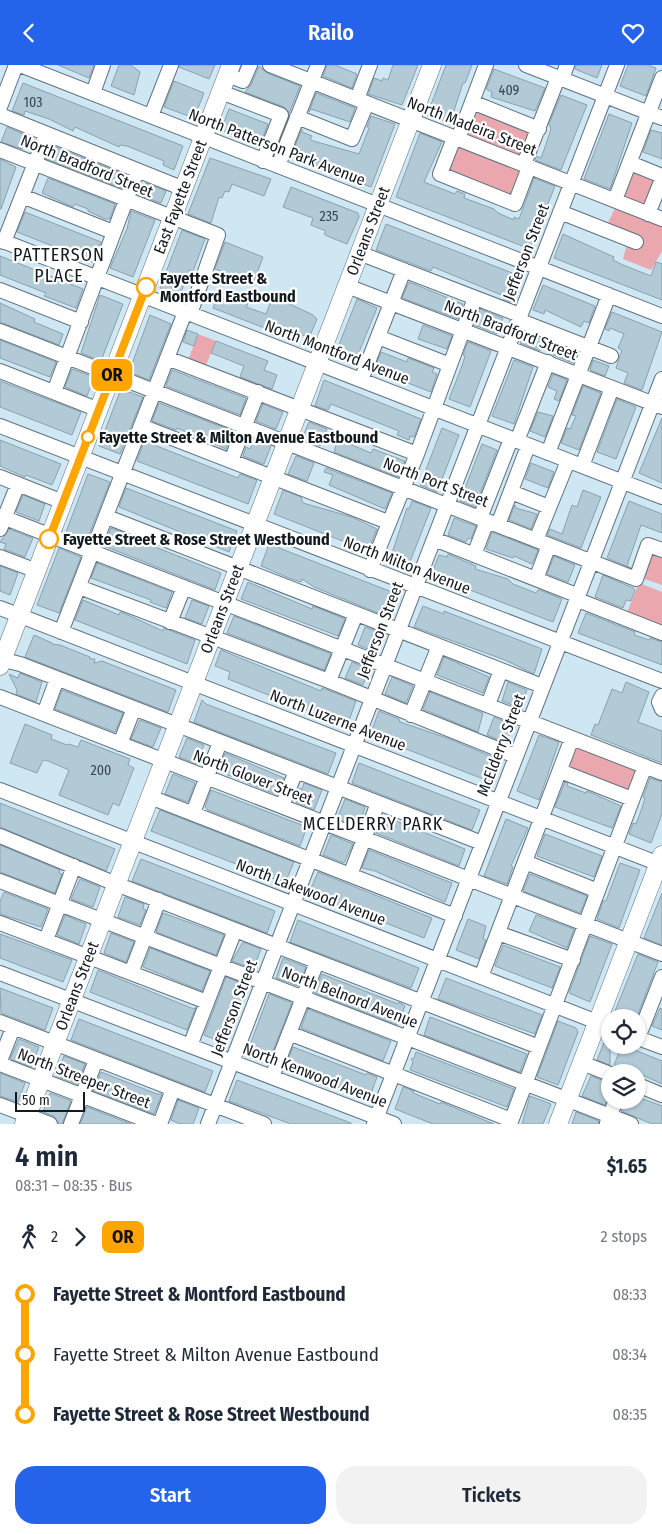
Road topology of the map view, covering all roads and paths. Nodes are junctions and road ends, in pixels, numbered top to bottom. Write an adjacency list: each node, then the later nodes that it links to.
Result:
1 (18, 65): 19 (street, North Patterson Park Avenue); 23 (street)
2 (103, 65): 19 (street)
3 (170, 65): 26 (street)
4 (250, 65): 14 (street)
5 (270, 65): 13 (street, North Madeira Street)
6 (318, 65): 17 (street)
7 (370, 65): 21 (street)
8 (432, 65): 28 (main road, Orleans Street)
9 (486, 65): 22 (street)
10 (526, 65): 15 (street)
11 (567, 65): 15 (street)
12 (617, 65): 20 (street, Jefferson Street)
13 (287, 68): 17 (street, North Madeira Street)
14 (229, 70): 18 (main road, East Fayette Street)
15 (560, 78): 20 (street); 29 (street)
16 (662, 78): 25 (street)
17 (312, 81): 21 (street, North Madeira Street); 27 (street)
18 (221, 92): 31 (main road, East Fayette Street); 34 (street)
19 (93, 93): 26 (street, North Patterson Park Avenue)
20 (605, 96): 25 (street); 41 (street, Jefferson Street)
21 (362, 101): 27 (street); 28 (street, North Madeira Street)
22 (472, 103): 29 (street); 32 (street)
23 (0, 107)
24 (0, 115): 30 (street)
25 (655, 115): 35 (street)
26 (151, 116): 31 (street, North Patterson Park Avenue)
27 (298, 117): 37 (street)
28 (410, 121): 32 (street, North Madeira Street); 46 (main road, Orleans Street)
29 (539, 129): 38 (street)
30 (46, 135): 36 (street); 39 (street)
31 (203, 137): 34 (street, North Patterson Park Avenue); 42 (main road, East Fayette Street)
32 (456, 138): 38 (street, North Madeira Street); 38 (street)
33 (0, 150): 36 (street, North Bradford Street)
34 (263, 161): 37 (street, North Patterson Park Avenue)
35 (630, 163): 40 (street); 45 (street)
36 (35, 164): 43 (street); 44 (street, North Bradford Street)
37 (278, 166): 46 (street, North Patterson Park Avenue)
38 (527, 166): 41 (street, North Madeira Street)
39 (137, 171): 42 (street); 44 (street)
40 (662, 177): 48 (street)
41 (571, 183): 45 (street, North Madeira Street); 47 (street, Jefferson Street)
42 (184, 189): 49 (main road, East Fayette Street)
43 (22, 196): 51 (street); 52 (street)
44 (126, 200): 49 (street, North Bradford Street); 51 (street)
45 (615, 201): 48 (street, North Madeira Street)
46 (378, 205): 54 (main road, Orleans Street); 55 (street, North Patterson Park Avenue)
47 (560, 212): 53 (street); 55 (street, Jefferson Street)
48 (648, 213): 50 (street, North Madeira Street)
49 (173, 218): 60 (main road, East Fayette Street); 64 (street, North Bradford Street)
50 (662, 219)
51 (113, 232): 57 (street)
52 (2, 241): 57 (street, North Montford Avenue)
53 (636, 242)
54 (360, 253): 56 (street); 58 (main road, Orleans Street)
55 (538, 267): 61 (street, North Patterson Park Avenue); 66 (street, Jefferson Street)
56 (404, 270): 62 (street); 63 (street)
57 (97, 277): 60 (street, North Montford Avenue); 67 (street)
58 (347, 286): 63 (street, North Bradford Street); 77 (main road, Orleans Street)
59 (0, 290): 67 (street)
60 (143, 295): 64 (street, North Montford Avenue); 80 (main road, East Fayette Street)
61 (609, 295): 65 (street, North Patterson Park Avenue); 72 (street)
62 (475, 298): 66 (street); 68 (street)
63 (391, 302): 68 (street, North Bradford Street); 70 (street)
64 (187, 313): 75 (street); 77 (street, North Montford Avenue)
65 (662, 316)
66 (519, 318): 71 (street, Jefferson Street); 72 (street)
67 (80, 322): 74 (street)
68 (463, 329): 71 (street, North Bradford Street); 78 (street)
69 (0, 331): 74 (street, North Port Street)
70 (378, 337): 78 (street); 83 (street)
71 (508, 346): 76 (street, North Bradford Street); 94 (street, Jefferson Street)
72 (589, 347): 73 (street); 81 (street)
73 (611, 356)
74 (67, 358): 80 (street, North Port Street); 85 (street)
75 (167, 358): 86 (street); 87 (street)
76 (548, 362): 81 (street, North Bradford Street); 96 (street)
77 (317, 363): 83 (street, North Montford Avenue); 89 (main road, Orleans Street)
78 (450, 365): 90 (street)
79 (0, 371): 85 (street)
80 (112, 375): 86 (street, North Port Street); 91 (main road, East Fayette Street)
81 (579, 375): 84 (street, North Bradford Street); 98 (street)
82 (662, 379): 88 (street, McElderry Street)
83 (361, 380): 90 (street, North Montford Avenue)
84 (612, 388): 88 (street, North Bradford Street); 103 (street)
85 (54, 392): 91 (street)
86 (154, 392): 93 (street); 95 (street, North Port Street)
87 (258, 392): 89 (street); 95 (street)
88 (657, 405): 107 (street, McElderry Street)
89 (300, 407): 97 (main road, Orleans Street); 99 (street)
90 (433, 408): 94 (street, North Montford Avenue); 99 (street)
91 (99, 410): 100 (main road, East Fayette Street)
92 (0, 426): 100 (street, North Milton Avenue)
93 (141, 426): 101 (street); 104 (street)
94 (478, 426): 96 (street, North Montford Avenue); 113 (street, Jefferson Street)
95 (244, 427): 97 (street, North Port Street); 101 (street)
96 (519, 442): 98 (street, North Montford Avenue); 110 (street); 117 (street)
97 (286, 443): 106 (main road, Orleans Street); 109 (street, North Port Street)
98 (548, 453): 102 (street, North Montford Avenue)
99 (417, 454): 109 (street)
100 (80, 457): 104 (street, North Milton Avenue); 112 (main road, East Fayette Street)
101 (231, 461): 106 (street)
102 (568, 461): 103 (street, North Montford Avenue); 114 (street)
103 (582, 466): 107 (street, North Montford Avenue)
104 (123, 474): 115 (street); 119 (street, North Milton Avenue)
105 (0, 477): 108 (street)
106 (273, 477): 118 (street); 119 (main road, Orleans Street)
107 (622, 482): 111 (street, North Montford Avenue); 127 (street, McElderry Street)
108 (18, 484): 112 (street); 116 (street)
109 (404, 488): 113 (street, North Port Street); 118 (street)
110 (511, 492): 114 (street); 117 (street)
111 (662, 497)
112 (63, 502): 120 (main road, East Fayette Street)
113 (447, 505): 117 (street, North Port Street); 121 (street, Jefferson Street)
114 (549, 507): 122 (street)
115 (107, 517): 124 (street); 128 (street)
116 (1, 521): 120 (street)
117 (489, 522): 122 (street, North Port Street); 125 (street)
118 (388, 523): 129 (street)
119 (255, 525): 128 (main road, Orleans Street); 129 (street, North Milton Avenue)
120 (50, 535): 124 (street); 130 (main road, East Fayette Street)
121 (434, 539): 125 (street); 134 (street, Jefferson Street)
122 (542, 543): 127 (street, North Port Street); 131 (street)
123 (662, 550): 127 (street, North Port Street)
124 (94, 552): 132 (street); 133 (street)
125 (474, 555): 131 (street)
126 (0, 557): 130 (street)
127 (592, 563): 135 (street, McElderry Street)
128 (238, 567): 136 (main road, Orleans Street); 138 (street)
129 (370, 570): 134 (street, North Milton Avenue)
130 (36, 571): 139 (main road, East Fayette Street)
131 (536, 579): 135 (street)
132 (79, 587): 140 (street); 142 (street)
133 (184, 587): 136 (street); 140 (street)
134 (415, 587): 141 (street, Jefferson Street); 145 (street, North Milton Avenue)
135 (579, 598): 143 (street); 145 (street, McElderry Street)
136 (225, 602): 144 (main road, Orleans Street); 147 (street)
137 (0, 608): 139 (street, North Luzerne Avenue)
138 (356, 613): 141 (street); 147 (street)
139 (19, 616): 142 (street, North Luzerne Avenue); 148 (main road, East Fayette Street)
140 (170, 622): 144 (street)
141 (398, 630): 146 (street); 149 (street, Jefferson Street)
142 (61, 632): 155 (street, North Luzerne Avenue)
143 (662, 633)
144 (211, 637): 153 (street); 155 (main road, Orleans Street)
145 (560, 641): 154 (street, North Milton Avenue); 156 (street, McElderry Street)
146 (439, 646): 150 (street); 152 (street)
147 (342, 648): 149 (street); 153 (street)
148 (1, 662): 151 (street)
149 (385, 665): 152 (street); 159 (street, Jefferson Street)
150 (501, 670): 156 (street); 160 (street)
151 (57, 679): 161 (street); 163 (street)
152 (425, 680): 160 (street); 164 (street)
153 (328, 681): 159 (street)
154 (662, 681)
155 (194, 682): 166 (main road, Orleans Street); 170 (street, North Luzerne Avenue)
156 (542, 686): 165 (street, McElderry Street)
157 (662, 696): 162 (street)
158 (1, 700): 163 (street, North Glover Street)
159 (372, 700): 164 (street); 170 (street, Jefferson Street)
160 (488, 705): 165 (street)
161 (134, 709): 166 (street); 169 (street)
162 (662, 709)
163 (44, 714): 169 (street, North Glover Street)
164 (412, 715): 171 (street)
165 (529, 721): 167 (street); 171 (street, McElderry Street)
166 (178, 725): 168 (street); 172 (main road, Orleans Street)
167 (572, 738): 173 (street); 175 (street)
168 (220, 742): 174 (street); 177 (street)
169 (120, 744): 172 (street, North Glover Street)
170 (354, 745): 178 (street, Jefferson Street); 182 (street, North Luzerne Avenue)
171 (515, 756): 182 (street, McElderry Street)
172 (164, 761): 177 (street, North Glover Street); 180 (main road, Orleans Street)
173 (644, 766): 176 (street); 181 (street)
174 (296, 771): 178 (street); 184 (street)
175 (560, 771): 181 (street); 186 (street)
176 (662, 773)
177 (206, 777): 184 (street, North Glover Street); 185 (street)
178 (338, 787): 183 (street); 187 (street, Jefferson Street)
179 (0, 790): 190 (street, North Lakewood Avenue)
180 (150, 797): 185 (street); 190 (main road, Orleans Street)
181 (632, 799): 192 (street)
182 (498, 801): 186 (street, North Luzerne Avenue); 191 (street, McElderry Street)
183 (378, 803): 189 (street); 191 (street)
184 (282, 807): 187 (street, North Glover Street)
185 (193, 813): 193 (street)
186 (542, 818): 192 (street, North Luzerne Avenue); 195 (street)
187 (324, 823): 189 (street, North Glover Street); 193 (street, Jefferson Street)
188 (0, 835): 196 (street)
189 (364, 838): 197 (street); 198 (street, North Glover Street)
190 (133, 840): 200 (main road, Orleans Street); 205 (street, North Lakewood Avenue)
191 (482, 843): 198 (street, McElderry Street)
192 (615, 846): 194 (street, North Luzerne Avenue); 201 (street)
193 (310, 859): 197 (street); 205 (street, Jefferson Street)
194 (661, 861): 214 (main road)
195 (525, 862): 201 (street); 202 (street)
196 (74, 866): 200 (street); 204 (street)
197 (350, 875): 206 (street)
198 (469, 879): 202 (street, North Glover Street); 206 (street, McElderry Street)
199 (0, 881): 204 (street, North Belnord Avenue)
200 (116, 884): 203 (street); 207 (main road, Orleans Street)
201 (598, 891): 209 (street)
202 (512, 896): 209 (street, North Glover Street); 211 (street)
203 (159, 900): 210 (street); 212 (street)
204 (60, 903): 207 (street, North Belnord Avenue); 213 (street)
205 (293, 904): 215 (street, Jefferson Street); 219 (street, North Lakewood Avenue)
206 (455, 915): 219 (street, McElderry Street)
207 (102, 920): 212 (street, North Belnord Avenue); 217 (main road, Orleans Street)
208 (0, 923): 213 (street)
209 (586, 925): 214 (street, North Glover Street); 218 (street)
210 (235, 930): 215 (street); 221 (street)
211 (498, 933): 218 (street); 224 (street)
212 (144, 936): 221 (street, North Belnord Avenue); 223 (street)
213 (46, 940): 217 (street)
214 (629, 941): 216 (street, North Glover Street); 233 (main road)
215 (276, 946): 220 (street); 226 (street, Jefferson Street)
216 (662, 954)
217 (88, 957): 223 (street); 229 (main road, Orleans Street)
218 (573, 960): 232 (street)
219 (438, 961): 224 (street, North Lakewood Avenue); 231 (street, McElderry Street)
220 (317, 962): 228 (street); 231 (street)
221 (221, 966): 226 (street, North Belnord Avenue); 230 (street)
222 (0, 973): 229 (street, North Kenwood Avenue)
223 (131, 973): 230 (street)
224 (481, 977): 232 (street, North Lakewood Avenue)
225 (662, 977): 227 (street)
226 (263, 982): 228 (street, North Belnord Avenue); 247 (street, Jefferson Street)
227 (659, 993): 234 (street)
228 (302, 998): 238 (street); 239 (street, North Belnord Avenue)
229 (71, 1000): 241 (main road, Orleans Street); 242 (street, North Kenwood Avenue)
230 (207, 1002): 242 (street)
231 (422, 1002): 239 (street, McElderry Street); 243 (street)
232 (555, 1006): 235 (street, North Lakewood Avenue); 243 (street)
233 (609, 1009)
234 (646, 1021)
235 (601, 1024)
236 (7, 1025): 241 (street); 246 (street)
237 (601, 1030): 248 (main road)
238 (289, 1033): 250 (street); 251 (street)
239 (408, 1039): 250 (street, McElderry Street); 253 (street, North Belnord Avenue)
240 (646, 1041): 244 (street)
241 (54, 1044): 245 (street); 252 (main road, Orleans Street)
242 (190, 1046): 247 (street, North Kenwood Avenue)
243 (539, 1047): 253 (street)
244 (662, 1047)
245 (96, 1060): 255 (street); 257 (street)
246 (0, 1062): 252 (street, North Streeper Street)
247 (232, 1062): 251 (street, North Kenwood Avenue); 260 (street, Jefferson Street)
248 (582, 1063): 249 (street); 258 (main road)
249 (601, 1070)
250 (394, 1075): 263 (street, McElderry Street); 264 (street)
251 (272, 1077): 263 (street, North Kenwood Avenue)
252 (41, 1080): 257 (street, North Streeper Street); 261 (main road, Orleans Street)
253 (525, 1083): 258 (street, North Belnord Avenue); 264 (street)
254 (646, 1088): 256 (street)
255 (173, 1089): 260 (street); 269 (street)
256 (662, 1095)
257 (82, 1096): 267 (street); 268 (street, North Streeper Street)
258 (567, 1099): 262 (street, North Belnord Avenue); 272 (main road)
259 (0, 1105): 261 (street)
260 (215, 1105): 265 (street); 270 (street, Jefferson Street)
261 (25, 1120): 266 (street)
262 (608, 1120): 273 (street, North Belnord Avenue)
263 (376, 1121): 271 (street, North Kenwood Avenue)
264 (511, 1122)
265 (258, 1123)
266 (50, 1124)
267 (71, 1124)
268 (156, 1124)
269 (160, 1124)
270 (208, 1124)
271 (394, 1124)
272 (558, 1124)
273 (632, 1124)

